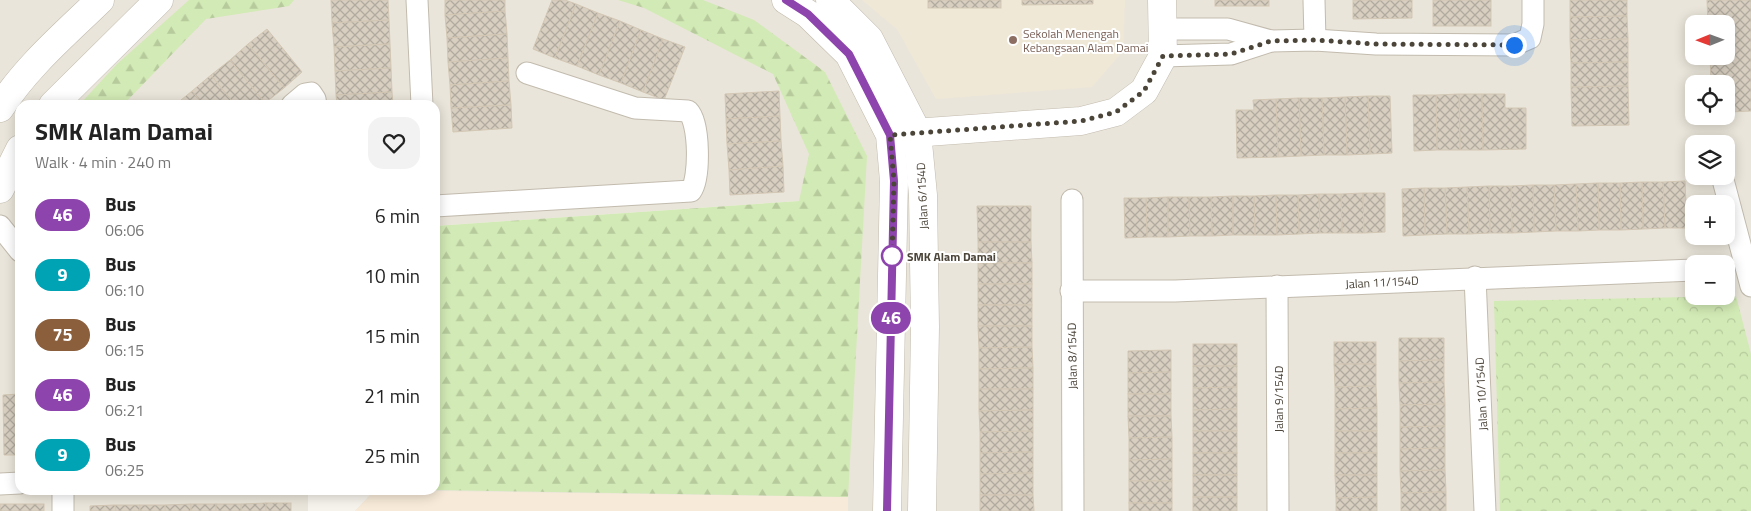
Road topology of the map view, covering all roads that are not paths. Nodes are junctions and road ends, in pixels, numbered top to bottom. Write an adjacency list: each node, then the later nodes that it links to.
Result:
1 (100, 0): 17 (street)
2 (159, 0): 12 (street)
3 (417, 0): 15 (street)
4 (786, 0): 20 (street)
5 (830, 0): 16 (street, Jalan 6/154D)
6 (1162, 0): 10 (street)
7 (1314, 0): 9 (street)
8 (1533, 0): 9 (street)
9 (1315, 40): 10 (street)
10 (1162, 43): 18 (street)
11 (527, 73): 26 (street)
12 (58, 100)
13 (298, 100): 14 (street)
14 (316, 100)
15 (422, 100)
16 (903, 102): 18 (street); 19 (street, Jalan 6/154D)
17 (0, 108)
18 (950, 130): 19 (street); 24 (street)
19 (917, 132): 20 (street); 24 (street, Jalan 6/154D)
20 (890, 135): 36 (street)
21 (15, 158): 23 (street)
22 (1724, 185): 28 (street)
23 (0, 189)
24 (923, 195): 37 (street, Jalan 6/154D)
25 (1072, 200): 31 (street, Jalan 8/154D)
26 (440, 206)
27 (1685, 270): 29 (street, Jalan 11/154D)
28 (1741, 274)
29 (1475, 277): 30 (street, Jalan 11/154D); 40 (street, Jalan 10/154D)
30 (1277, 286): 31 (street, Jalan 11/154D); 39 (street, Jalan 9/154D)
31 (1071, 291): 38 (street, Jalan 8/154D)
32 (15, 483): 33 (street)
33 (0, 484)
34 (63, 495): 35 (street)
35 (63, 511)
36 (887, 511)
37 (922, 511)
38 (1073, 511)
39 (1278, 511)
40 (1485, 511)

